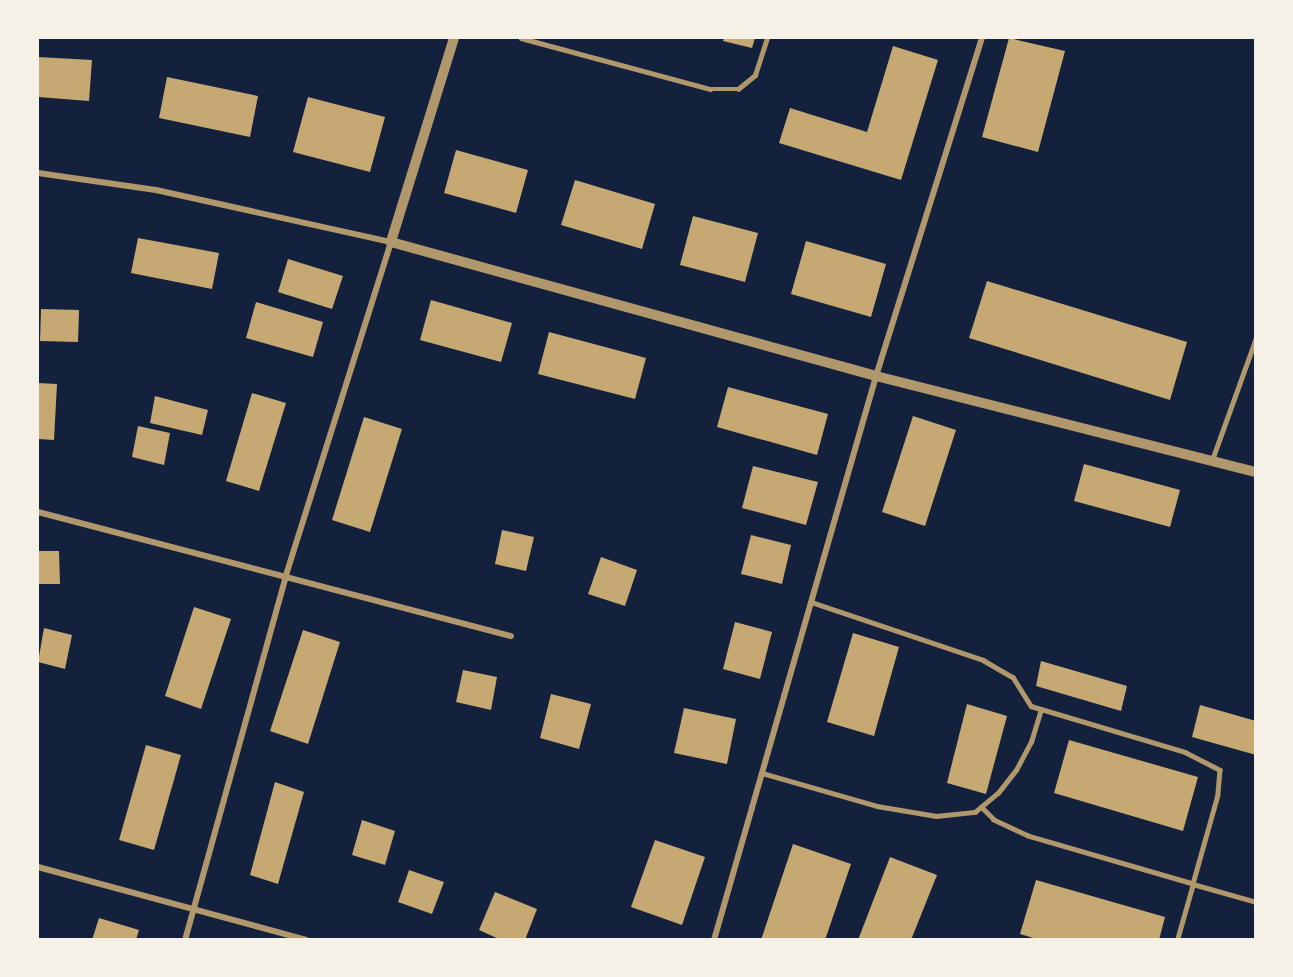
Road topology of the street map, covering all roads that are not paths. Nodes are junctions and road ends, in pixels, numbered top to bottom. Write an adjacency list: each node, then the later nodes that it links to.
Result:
1 (454, 38): 6 (street)
2 (521, 38): 3 (lane)
3 (767, 38)
4 (982, 38): 8 (street)
5 (38, 173): 6 (street)
6 (391, 242): 8 (street); 12 (street)
7 (1256, 338): 9 (lane)
8 (876, 375): 9 (street); 13 (street)
9 (1212, 460): 10 (street)
10 (1256, 472)
11 (38, 512): 12 (street)
12 (286, 576): 14 (street); 21 (street)
13 (811, 602): 15 (lane); 16 (street)
14 (511, 636)
15 (1041, 709): 17 (lane); 19 (lane)
16 (762, 773): 17 (lane); 24 (street)
17 (981, 807): 19 (lane)
18 (38, 867): 21 (street)
19 (1193, 884): 20 (lane); 25 (lane)
20 (1256, 902)
21 (195, 908): 22 (street); 23 (street)
22 (185, 939)
23 (306, 939)
24 (714, 939)
25 (1177, 939)

